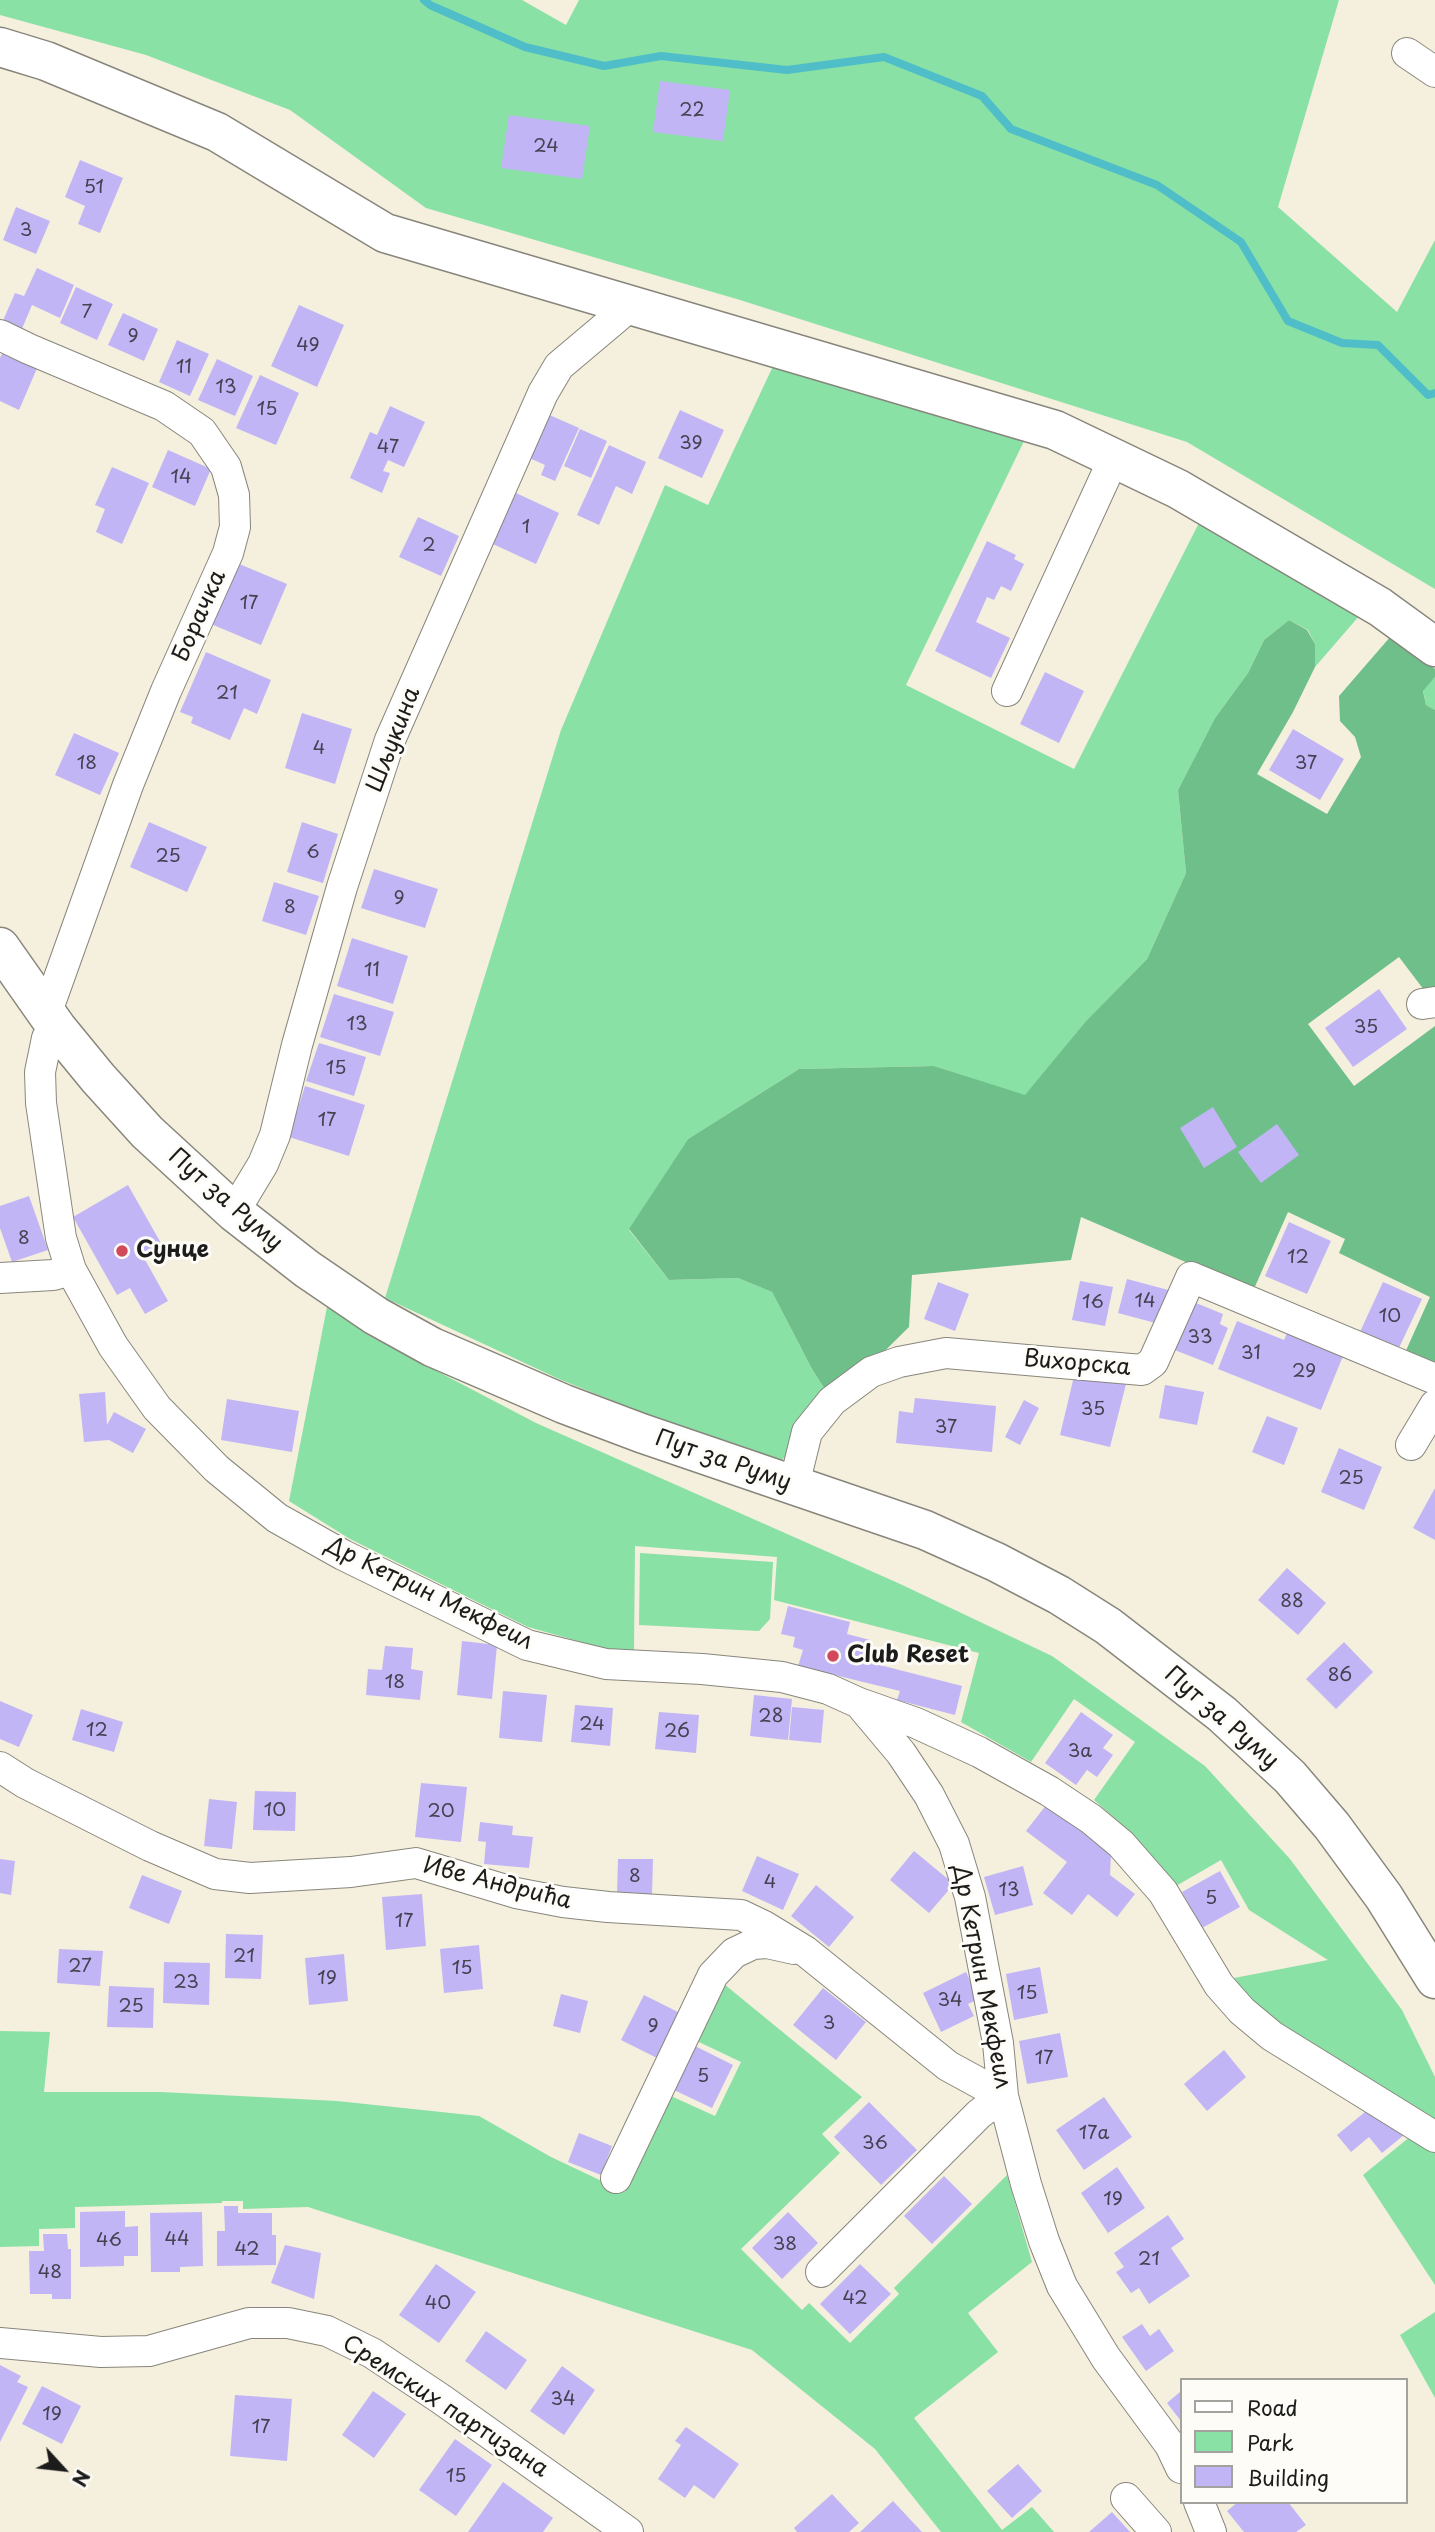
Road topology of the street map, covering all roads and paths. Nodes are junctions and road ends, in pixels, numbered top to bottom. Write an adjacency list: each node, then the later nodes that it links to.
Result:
1 (0, 47): 4 (main road)
2 (1407, 53): 3 (street)
3 (1435, 72)
4 (629, 307): 6 (main road); 11 (street, Шљукина)
5 (0, 334): 10 (street, Борачка)
6 (1114, 458): 7 (main road); 8 (street)
7 (1435, 648)
8 (1007, 691)
9 (0, 947): 10 (main road, Пут за Руму)
10 (33, 1006): 11 (main road, Пут за Руму); 12 (street, Борачка)
11 (234, 1212): 17 (main road, Пут за Руму)
12 (71, 1270): 13 (street); 18 (street, Др Кетрин Мекфеил)
13 (0, 1278)
14 (1435, 1379): 17 (street, Вихорска)
15 (1435, 1405): 16 (street)
16 (1411, 1445)
17 (794, 1485): 21 (main road, Пут за Руму)
18 (859, 1703): 22 (street, Др Кетрин Мекфеил); 23 (street)
19 (0, 1767): 20 (street, Иве Андрића)
20 (805, 1951): 22 (street, Иве Андрића); 24 (street)
21 (1435, 1979)
22 (1003, 2096): 25 (street); 27 (street, Др Кетрин Мекфеил)
23 (1435, 2137)
24 (616, 2178)
25 (821, 2272)
26 (0, 2343): 30 (street, Сремских партизана)
27 (1180, 2466)
28 (1126, 2498): 31 (street)
29 (1200, 2504): 32 (street)
30 (628, 2532)
31 (1156, 2532)
32 (1211, 2532)

